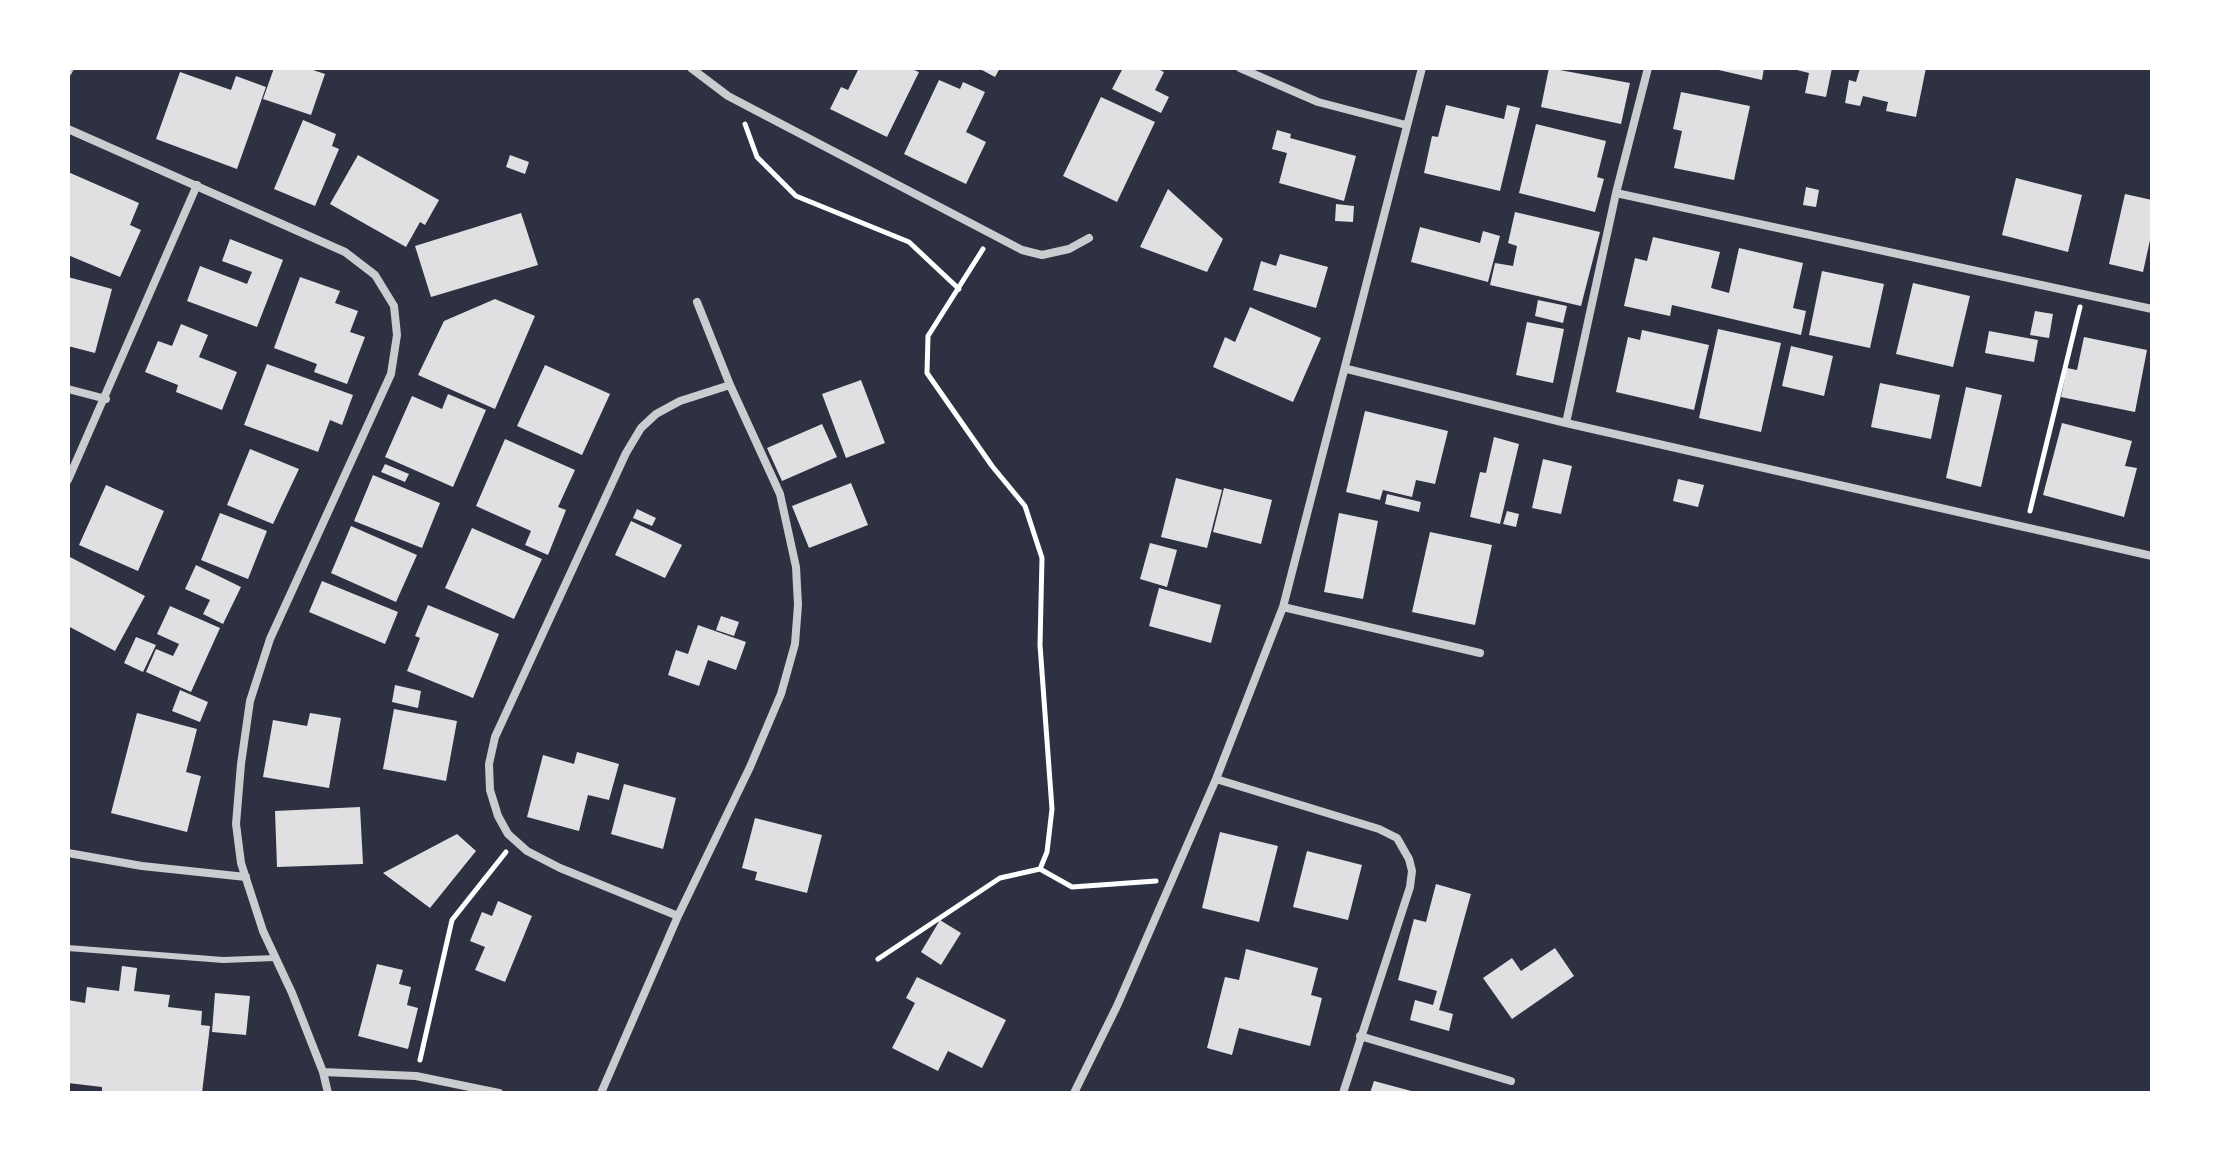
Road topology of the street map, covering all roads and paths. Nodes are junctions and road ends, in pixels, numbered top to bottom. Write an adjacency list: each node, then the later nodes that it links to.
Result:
1 (691, 68): 5 (street)
2 (1240, 68): 6 (street)
3 (1422, 68): 6 (street)
4 (1648, 68): 9 (street)
5 (736, 101): 10 (street); 12 (path)
6 (1406, 125): 16 (street)
7 (68, 129): 8 (street)
8 (197, 185): 19 (street); 30 (street)
9 (1616, 193): 13 (street); 20 (street)
10 (992, 234): 11 (street); 12 (path)
11 (1089, 238)
12 (959, 289): 29 (path)
13 (2084, 294): 15 (street); 22 (path)
14 (697, 302): 17 (street)
15 (2152, 309)
16 (1347, 369): 20 (street); 24 (street)
17 (730, 385): 27 (street); 32 (street)
18 (68, 389): 19 (street)
19 (106, 399): 21 (street)
20 (1566, 423): 22 (street)
21 (68, 480)
22 (2026, 528): 23 (street)
23 (2152, 556)
24 (1283, 607): 25 (street); 26 (street)
25 (1480, 653)
26 (1216, 779): 31 (street); 36 (street)
27 (516, 840): 32 (street); 38 (path)
28 (68, 853): 30 (street)
29 (1040, 869): 31 (path); 35 (path)
30 (246, 877): 34 (street)
31 (1173, 879): 43 (street)
32 (678, 916): 42 (street)
33 (68, 948): 34 (lane)
34 (275, 958): 37 (street)
35 (878, 959)
36 (1360, 1036): 39 (street); 44 (street)
37 (323, 1072): 38 (street); 40 (street)
38 (416, 1076): 41 (street)
39 (1511, 1081)
40 (328, 1093)
41 (499, 1093)
42 (601, 1093)
43 (1074, 1093)
44 (1343, 1093)

